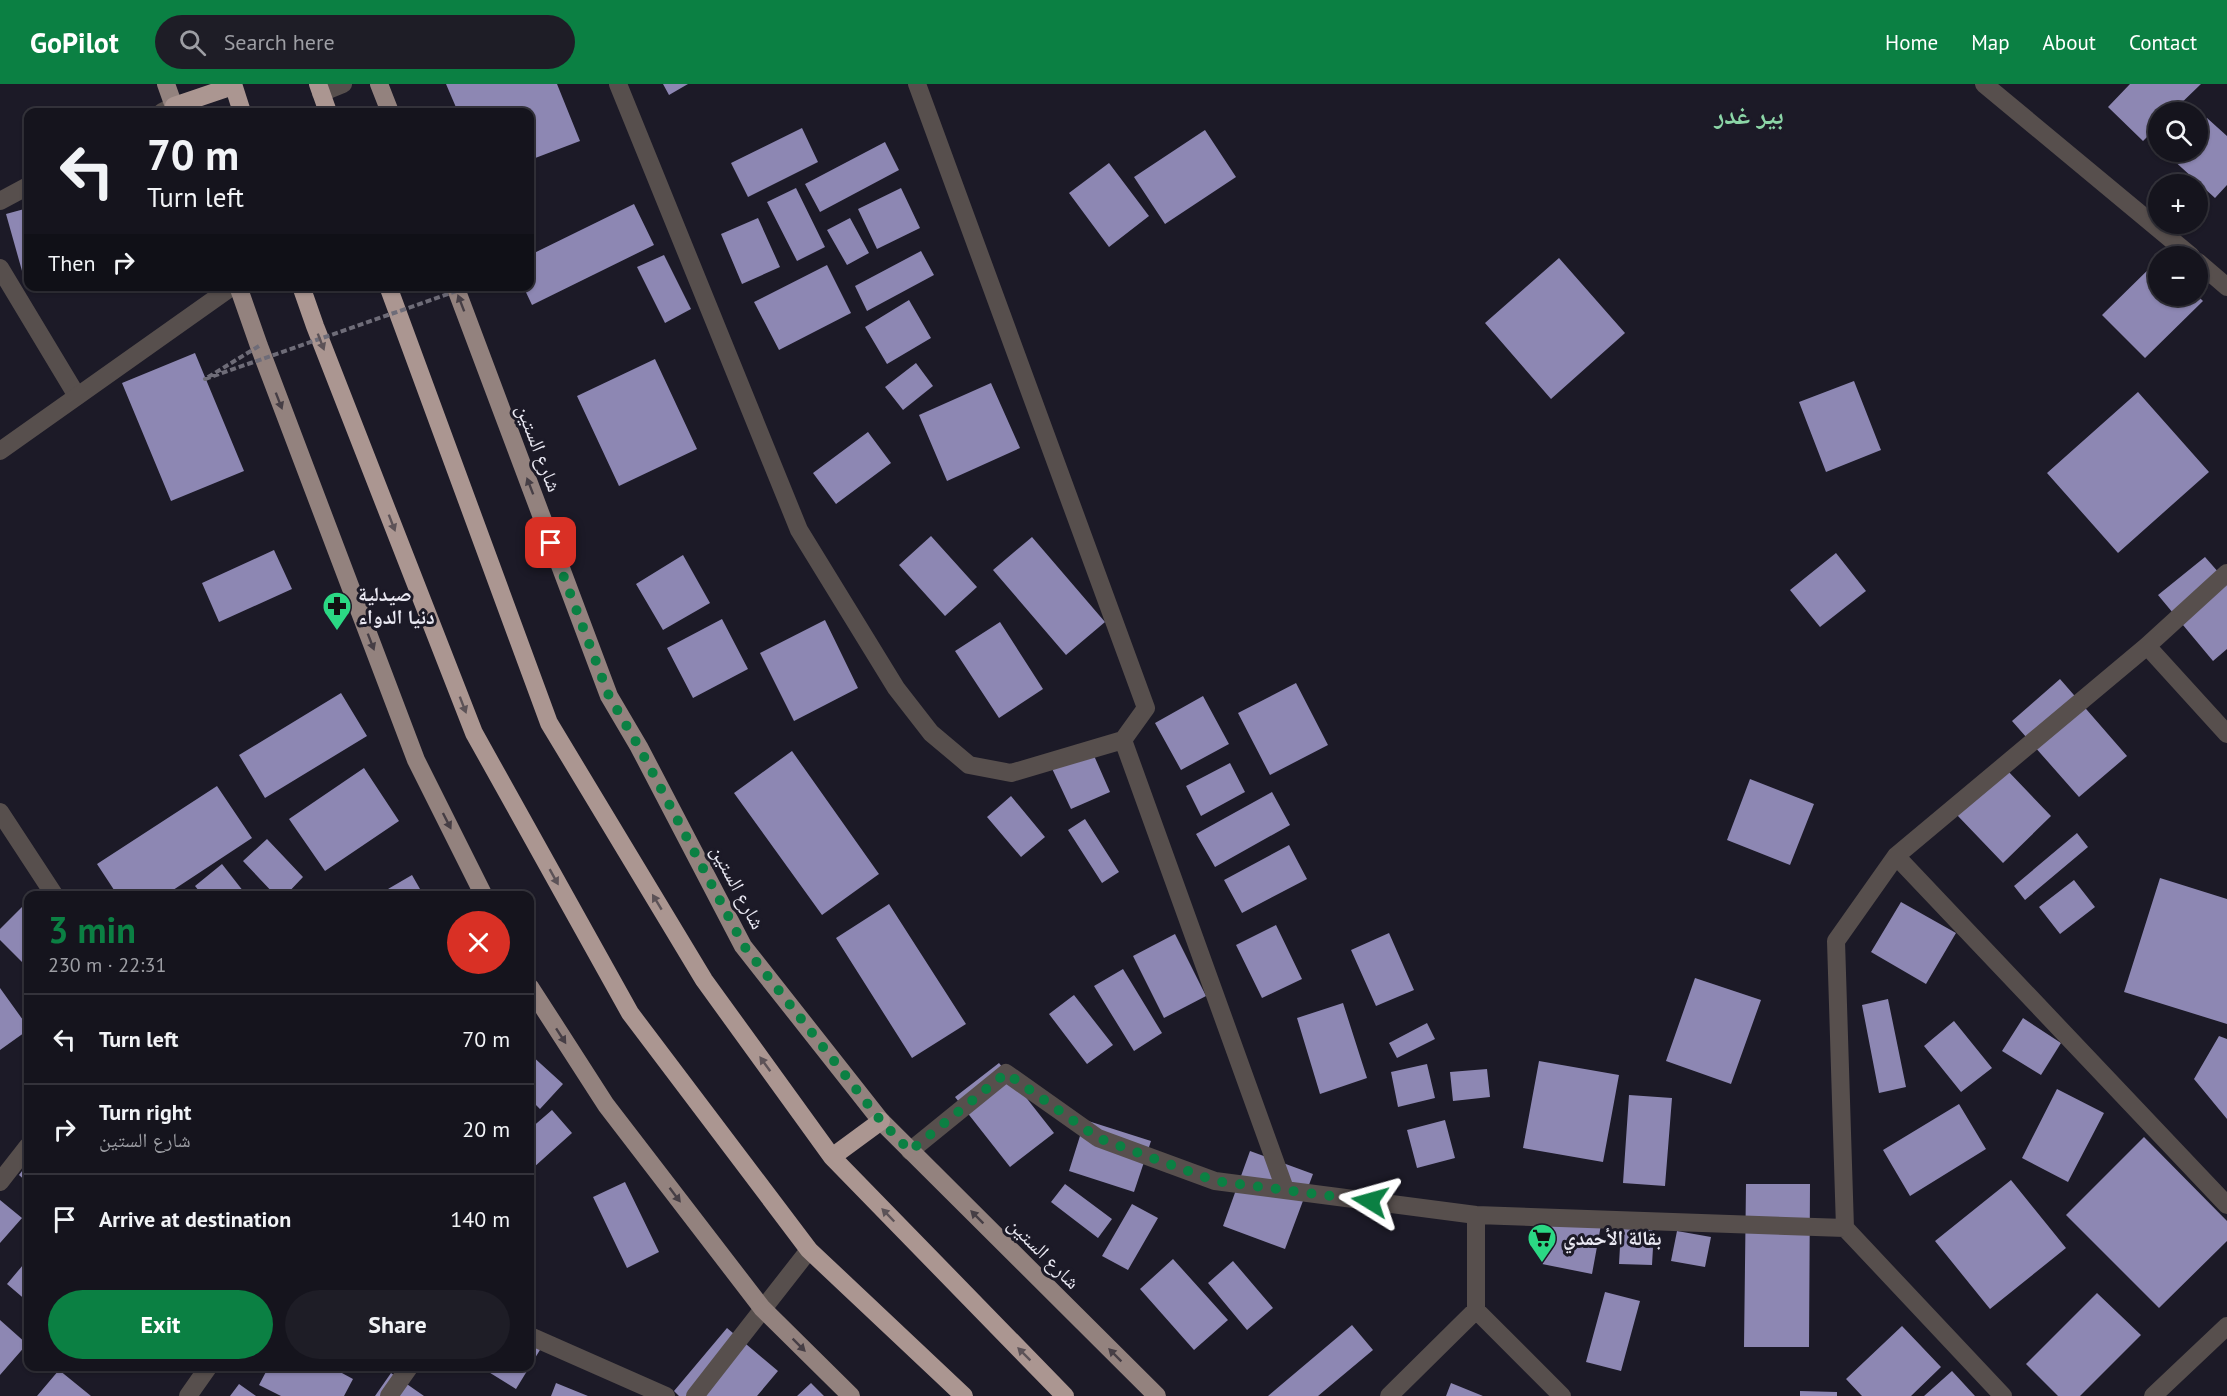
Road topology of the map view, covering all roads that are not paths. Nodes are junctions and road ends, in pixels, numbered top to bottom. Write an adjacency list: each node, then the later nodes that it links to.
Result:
1 (165, 84): 9 (main road)
2 (343, 84): 8 (street)
3 (379, 84): 13 (main road)
4 (618, 84): 30 (street)
5 (917, 84): 30 (street)
6 (1984, 84): 16 (street)
7 (233, 85): 10 (highway); 11 (highway)
8 (320, 88): 12 (highway)
9 (170, 108)
10 (175, 108)
11 (241, 108)
12 (327, 108)
13 (388, 108)
14 (24, 188): 15 (street)
15 (0, 201)
16 (2179, 246)
17 (0, 268): 25 (street)
18 (2208, 270): 19 (street)
19 (2227, 286)
20 (226, 291): 25 (street)
21 (240, 291): 34 (main road, one-way to 34)
22 (303, 291): 45 (highway, one-way to 45)
23 (390, 291): 39 (highway, one-way to 23)
24 (457, 291): 36 (main road, شارع الستين, one-way to 24)
25 (77, 396): 26 (street)
26 (0, 451)
27 (2227, 573): 28 (street)
28 (2147, 646): 29 (street); 32 (street)
29 (2227, 734)
30 (1123, 740): 41 (street)
31 (0, 812): 33 (street)
32 (1896, 856): 42 (street); 44 (street)
33 (52, 891)
34 (482, 891)
35 (534, 993): 46 (main road, one-way to 46)
36 (881, 1121): 38 (main road, شارع الستين); 39 (highway)
37 (24, 1151): 40 (street)
38 (910, 1151): 41 (street); 59 (main road, شارع الستين, one-way to 38)
39 (832, 1157): 58 (highway, one-way to 39)
40 (0, 1182)
41 (1285, 1190): 43 (street)
42 (2227, 1205)
43 (1476, 1215): 44 (street); 47 (street)
44 (1845, 1228): 62 (street)
45 (809, 1250): 46 (street); 57 (highway)
46 (762, 1308): 55 (street); 56 (main road, one-way to 56)
47 (1476, 1310): 60 (street); 61 (street)
48 (2227, 1326): 63 (street)
49 (534, 1337): 54 (street)
50 (206, 1371): 52 (street)
51 (406, 1371): 53 (street)
52 (188, 1396)
53 (388, 1396)
54 (666, 1396)
55 (694, 1396)
56 (851, 1396)
57 (964, 1396)
58 (1065, 1396)
59 (1157, 1396)
60 (1389, 1396)
61 (1562, 1396)
62 (2003, 1396)
63 (2153, 1396)

